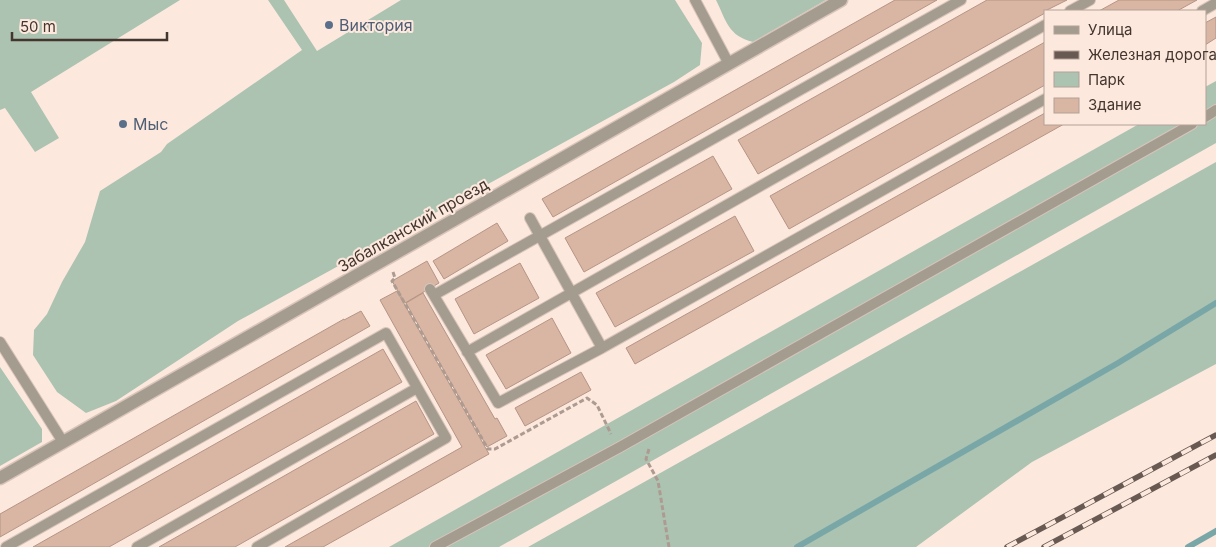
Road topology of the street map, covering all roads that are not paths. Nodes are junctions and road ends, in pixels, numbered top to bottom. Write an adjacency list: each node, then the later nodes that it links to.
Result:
1 (694, 0): 9 (lane)
2 (841, 0): 9 (street, Забалканский проезд)
3 (961, 0): 13 (lane)
4 (1090, 0): 6 (lane)
5 (1216, 4): 7 (lane)
6 (1072, 10)
7 (1204, 10)
8 (1044, 26): 14 (lane)
9 (730, 64): 19 (street, Забалканский проезд)
10 (1044, 101): 16 (lane)
11 (1190, 125): 24 (lane)
12 (530, 218): 13 (lane)
13 (540, 236): 14 (lane); 17 (lane)
14 (571, 292): 16 (lane); 17 (lane)
15 (0, 342): 19 (lane)
16 (602, 348): 17 (lane)
17 (467, 352)
18 (417, 388): 21 (lane); 22 (lane); 23 (lane)
19 (63, 442): 20 (street, Забалканский проезд)
20 (0, 478)
21 (6, 547)
22 (137, 547)
23 (256, 547)
24 (435, 547)

